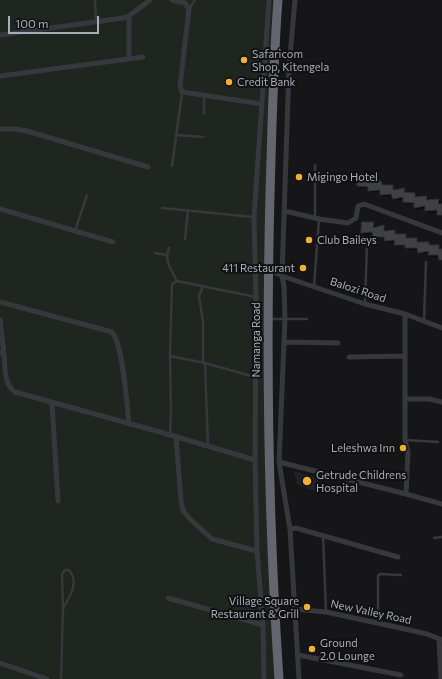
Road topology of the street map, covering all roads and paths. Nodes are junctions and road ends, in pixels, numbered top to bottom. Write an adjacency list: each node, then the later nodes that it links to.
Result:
1 (94, 0): 10 (lane)
2 (150, 0): 9 (street)
3 (172, 0): 8 (street)
4 (195, 0): 8 (lane)
5 (269, 0): 17 (street)
6 (278, 0): 41 (highway, Namanga Road)
7 (295, 0): 29 (street)
8 (189, 9): 15 (street)
9 (129, 16): 10 (street); 13 (street)
10 (96, 22): 11 (street)
11 (0, 35)
12 (143, 57): 13 (street)
13 (129, 59): 14 (street)
14 (0, 76)
15 (182, 92): 16 (street); 20 (lane)
16 (204, 96): 17 (street); 18 (lane)
17 (262, 104): 30 (street)
18 (204, 113)
19 (0, 129): 24 (street)
20 (176, 134): 21 (lane); 23 (lane)
21 (203, 137)
22 (316, 165): 31 (lane)
23 (172, 166)
24 (148, 168)
25 (87, 195): 32 (lane)
26 (162, 208): 28 (lane)
27 (0, 209): 32 (street)
28 (188, 210): 30 (lane); 34 (lane)
29 (285, 211): 31 (street); 42 (street)
30 (254, 217): 46 (street)
31 (317, 218): 33 (street); 45 (lane)
32 (75, 231): 35 (street)
33 (442, 232)
34 (185, 239)
35 (113, 242)
36 (367, 243): 48 (lane)
37 (169, 248): 39 (lane)
38 (155, 253): 39 (lane)
39 (167, 256): 43 (lane)
40 (426, 262): 54 (lane)
41 (268, 269): 42 (street, Balozi Road); 51 (highway, Namanga Road)
42 (282, 276): 45 (street, Balozi Road); 50 (street)
43 (177, 281): 44 (lane); 59 (lane)
44 (203, 286): 46 (lane); 62 (lane)
45 (314, 286): 48 (street, Balozi Road)
46 (256, 297): 63 (street)
47 (0, 302): 67 (street)
48 (365, 304): 49 (street, Balozi Road)
49 (405, 314): 54 (street, Balozi Road); 60 (street)
50 (284, 318): 51 (lane); 52 (lane); 56 (street)
51 (267, 319): 97 (highway, Namanga Road)
52 (307, 319)
53 (0, 320): 58 (street)
54 (424, 321): 55 (street, Balozi Road)
55 (442, 328)
56 (284, 342): 57 (street); 73 (street)
57 (338, 343)
58 (2, 354): 66 (street)
59 (170, 356): 62 (lane); 68 (lane)
60 (405, 356): 61 (street); 64 (street)
61 (349, 357)
62 (204, 363): 63 (lane); 71 (lane)
63 (255, 378): 72 (street)
64 (404, 399): 65 (street); 69 (street)
65 (442, 402)
66 (52, 403): 67 (street); 75 (street)
67 (129, 424): 68 (street)
68 (173, 435): 71 (street); 81 (street)
69 (406, 440): 70 (lane); 74 (street)
70 (438, 442)
71 (208, 446): 72 (street)
72 (255, 460): 81 (street)
73 (279, 462): 74 (street); 77 (street)
74 (406, 494): 76 (street)
75 (58, 501)
76 (442, 504)
77 (290, 529): 78 (street); 86 (street)
78 (323, 535): 82 (street); 87 (lane)
79 (442, 537): 80 (lane)
80 (434, 538)
81 (257, 551): 89 (street)
82 (398, 557)
83 (401, 575): 88 (lane)
84 (168, 598): 89 (street)
85 (63, 608): 85 (lane); 95 (lane)
86 (294, 609): 87 (street, New Valley Road); 91 (street)
87 (326, 612): 88 (street, New Valley Road)
88 (378, 624): 90 (street, New Valley Road)
89 (263, 625): 96 (street)
90 (441, 639): 99 (street)
91 (298, 655): 93 (street); 98 (street)
92 (0, 663): 94 (street)
93 (398, 676)
94 (47, 679)
95 (61, 679)
96 (264, 679)
97 (279, 679)
98 (299, 679)
99 (441, 679)

